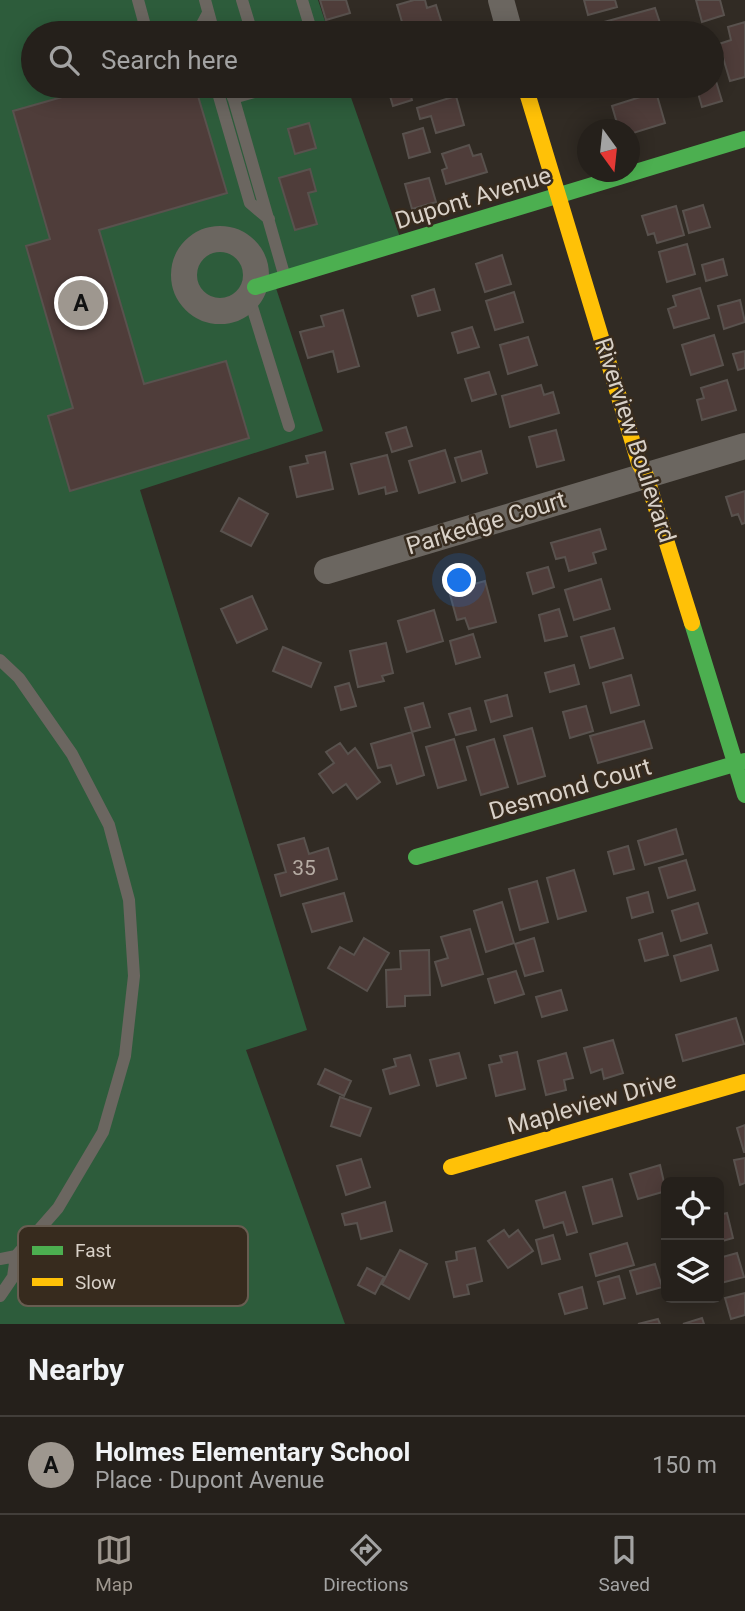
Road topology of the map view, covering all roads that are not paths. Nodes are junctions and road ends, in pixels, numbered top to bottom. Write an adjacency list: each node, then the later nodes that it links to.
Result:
1 (138, 0): 5 (lane)
2 (242, 0): 6 (lane)
3 (302, 0): 7 (lane)
4 (501, 0): 8 (street)
5 (144, 21)
6 (248, 21)
7 (308, 21)
8 (507, 21)
9 (219, 98): 14 (lane)
10 (233, 98): 14 (lane)
11 (529, 98): 13 (street, Riverview Boulevard)
12 (745, 139): 13 (street, Dupont Avenue)
13 (559, 195): 15 (street, Dupont Avenue); 19 (street, Riverview Boulevard)
14 (268, 219): 15 (lane)
15 (286, 278): 16 (street, Dupont Avenue)
16 (252, 292): 17 (lane)
17 (289, 426)
18 (745, 446): 19 (street, Parkedge Court)
19 (646, 476): 20 (street, Parkedge Court); 22 (street, Riverview Boulevard)
20 (327, 571)
21 (0, 660): 27 (lane)
22 (740, 763): 23 (street, Riverview Boulevard); 24 (street, Desmond Court)
23 (745, 795)
24 (416, 857)
25 (745, 1082): 26 (street, Mapleview Drive)
26 (451, 1167)
27 (42, 1226)
28 (18, 1253): 29 (lane)
29 (16, 1255): 30 (lane); 31 (lane)
30 (0, 1259)
31 (0, 1296)

